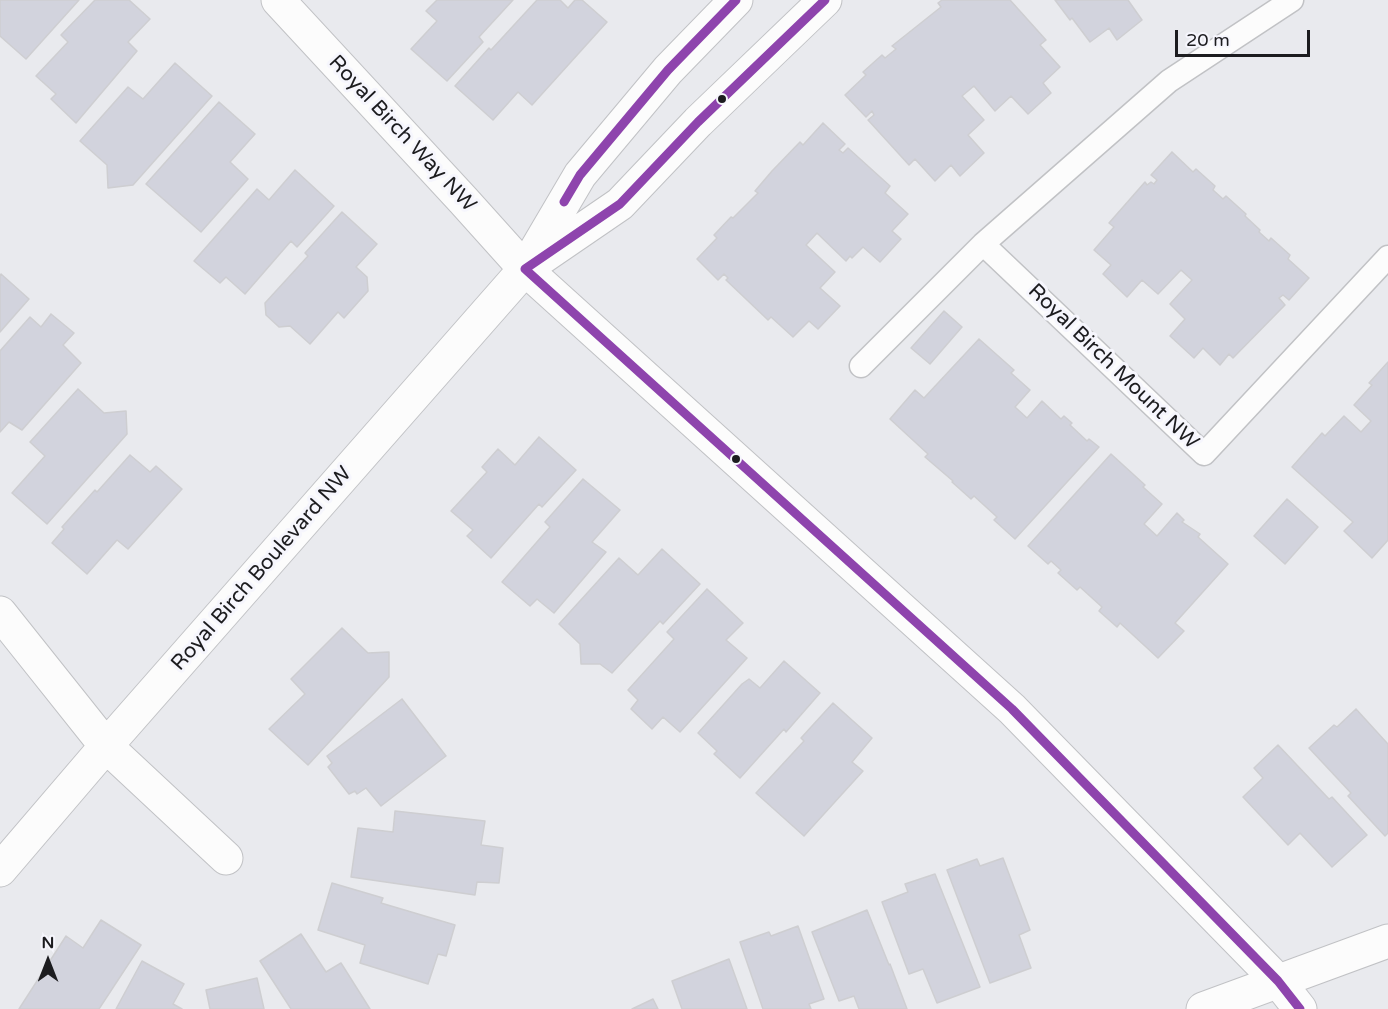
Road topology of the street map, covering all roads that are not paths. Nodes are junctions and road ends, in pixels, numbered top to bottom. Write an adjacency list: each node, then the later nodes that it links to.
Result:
1 (278, 0): 7 (street, Royal Birch Way NW)
2 (735, 0): 7 (street, Royal Birch Boulevard NW)
3 (825, 0): 7 (street, Royal Birch Boulevard NW)
4 (1292, 0): 5 (lane)
5 (983, 244): 6 (lane, Royal Birch Mount NW); 8 (lane)
6 (1388, 257)
7 (525, 269): 10 (street, Royal Birch Boulevard NW); 14 (street, Royal Birch Way NW)
8 (861, 366)
9 (0, 614): 10 (street)
10 (106, 746): 11 (street); 12 (street, Royal Birch Boulevard NW)
11 (226, 858)
12 (0, 870)
13 (1388, 940): 14 (street)
14 (1278, 981): 15 (street); 16 (street, Royal Birch Way NW)
15 (1203, 1009)
16 (1300, 1009)

